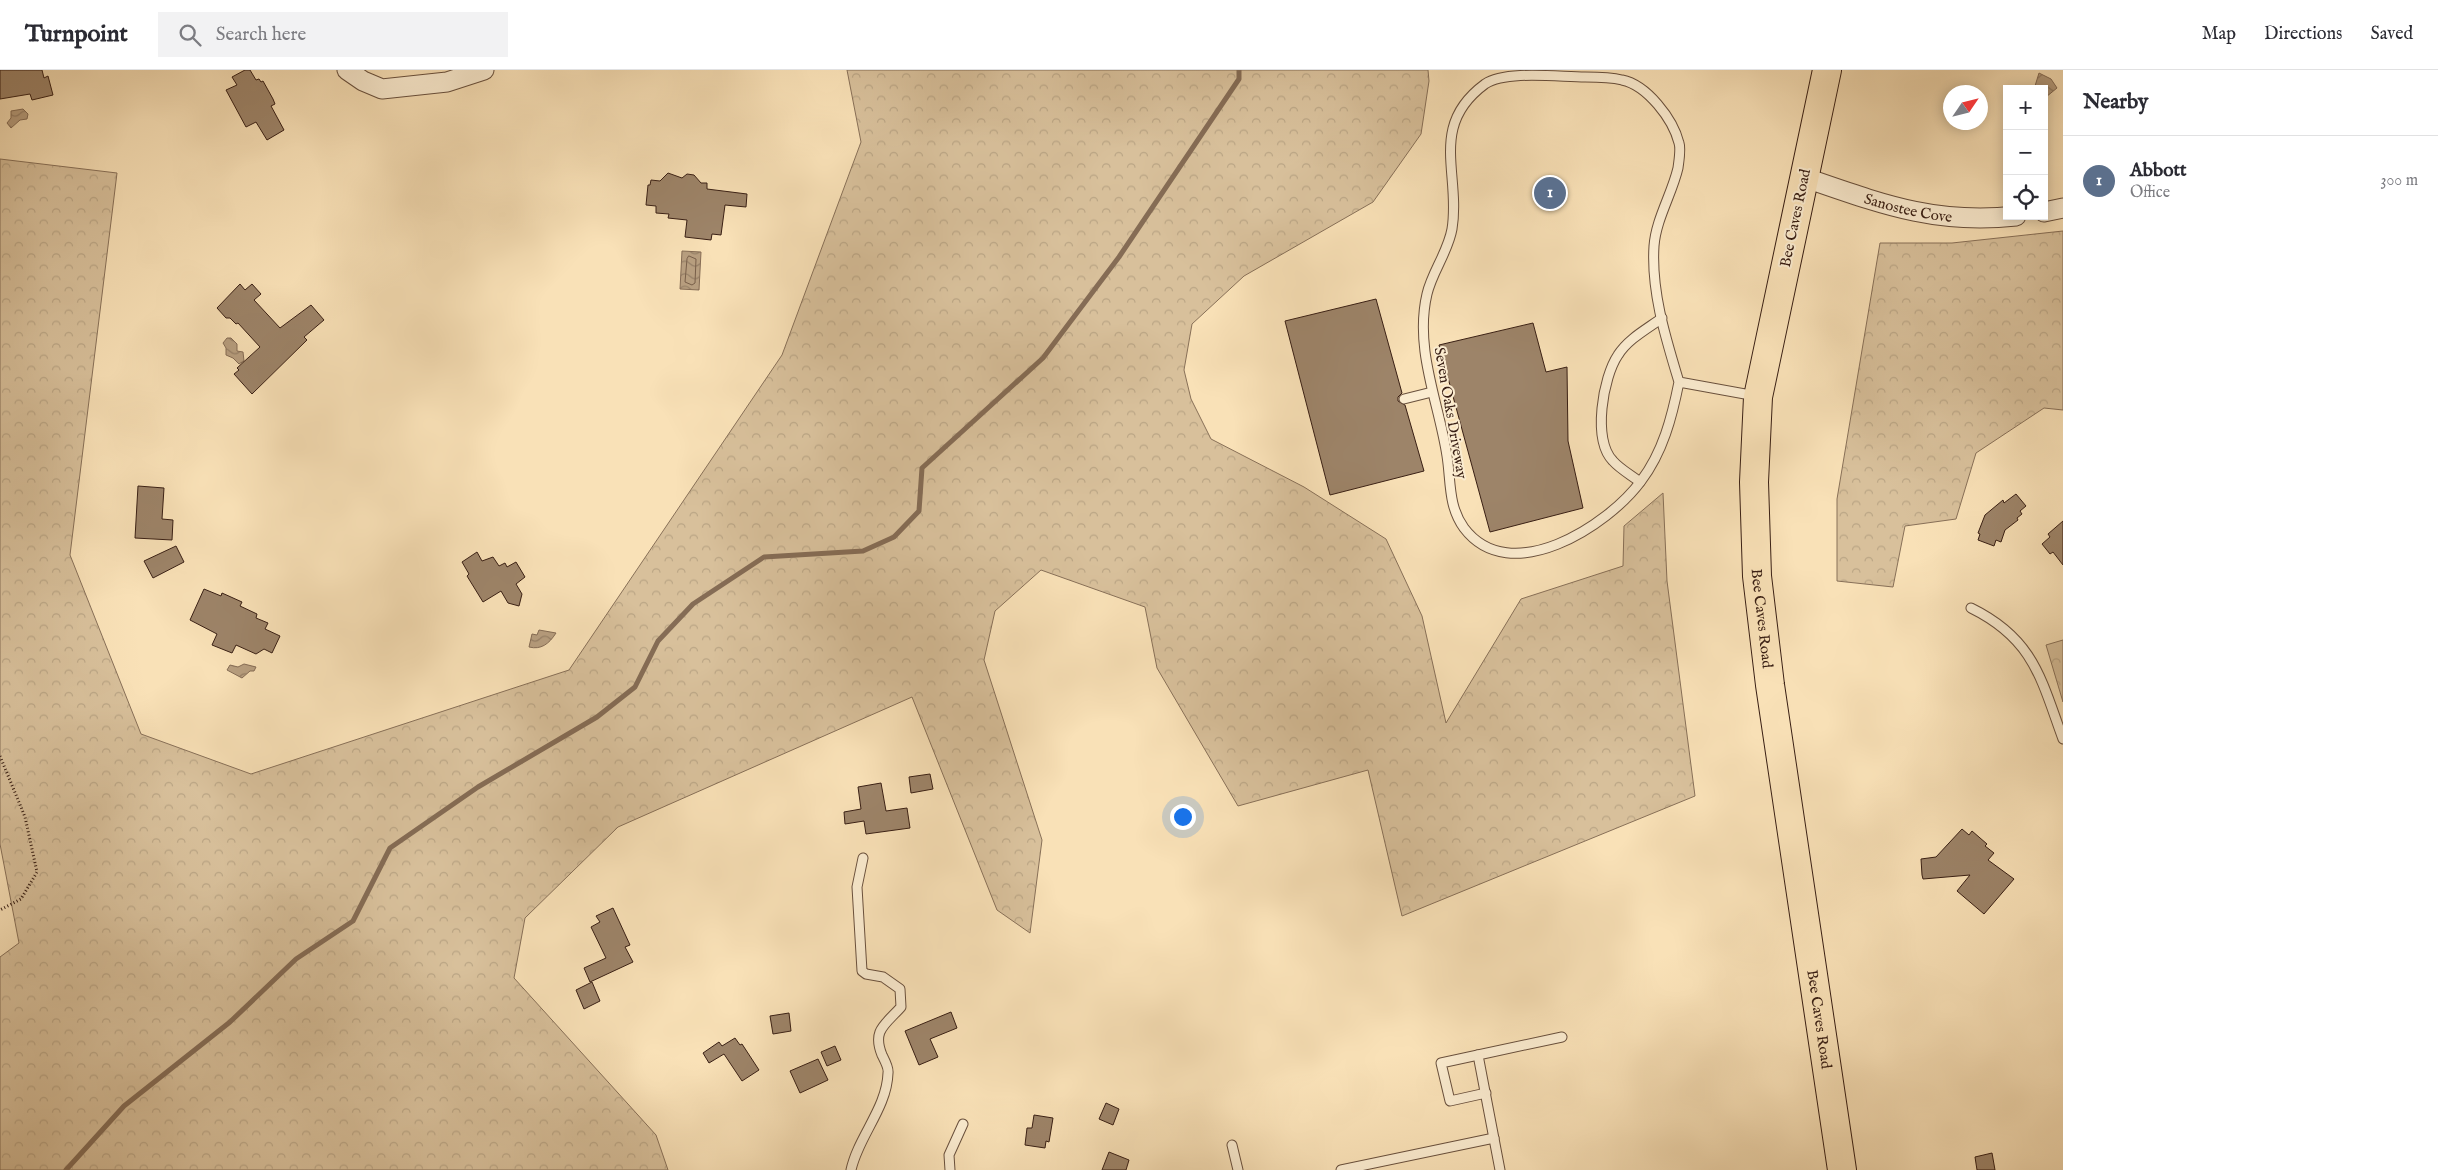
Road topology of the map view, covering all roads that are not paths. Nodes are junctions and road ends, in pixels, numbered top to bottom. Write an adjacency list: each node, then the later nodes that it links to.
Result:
1 (347, 70): 2 (street)
2 (484, 70)
3 (1827, 70): 4 (main road, Bee Caves Road)
4 (1803, 177): 7 (street, Sanostee Cove); 11 (main road, Bee Caves Road)
5 (2063, 208): 6 (street)
6 (2048, 211)
7 (2003, 216)
8 (1662, 318): 9 (lane, Seven Oaks Driveway); 10 (lane, Seven Oaks Driveway); 13 (lane)
9 (1679, 382): 11 (lane); 13 (lane, Seven Oaks Driveway)
10 (1432, 392): 12 (lane); 13 (lane, Seven Oaks Driveway)
11 (1758, 397): 28 (main road, Bee Caves Road)
12 (1404, 399)
13 (1640, 482)
14 (1971, 608): 15 (lane)
15 (2063, 739)
16 (863, 858): 23 (lane)
17 (1562, 1037): 18 (lane)
18 (1478, 1055): 19 (lane); 19 (lane)
19 (1486, 1093): 21 (lane)
20 (963, 1124): 24 (lane)
21 (1494, 1138): 26 (lane); 27 (lane)
22 (1232, 1145): 25 (lane)
23 (851, 1170)
24 (950, 1170)
25 (1238, 1170)
26 (1341, 1170)
27 (1500, 1170)
28 (1842, 1170)

